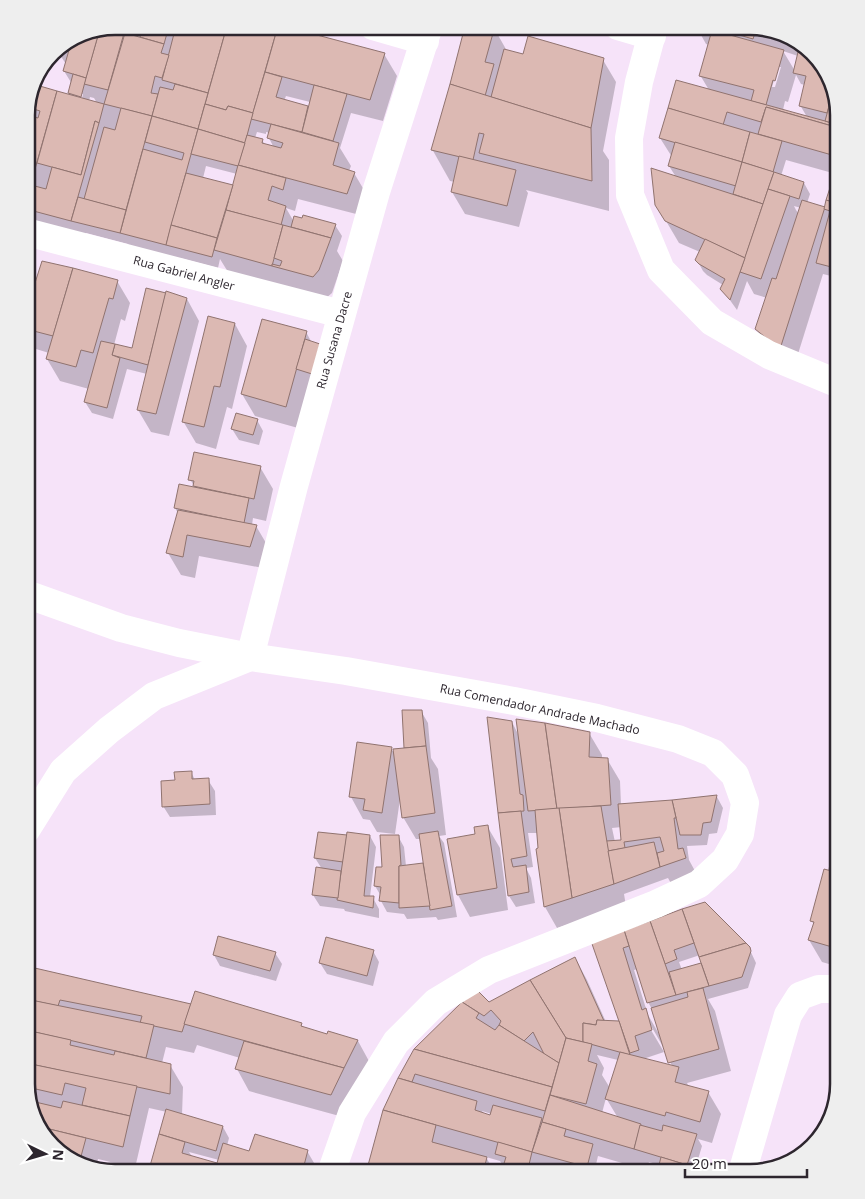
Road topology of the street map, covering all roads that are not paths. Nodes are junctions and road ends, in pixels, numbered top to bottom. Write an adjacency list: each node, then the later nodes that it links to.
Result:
1 (427, 35): 4 (street, Rua Susana Dacre)
2 (652, 35): 5 (street)
3 (35, 234): 4 (street, Rua Gabriel Angler)
4 (341, 314): 7 (street, Rua Susana Dacre)
5 (830, 380)
6 (35, 597): 7 (street, Rua Comendador Andrade Machado)
7 (250, 658): 8 (street); 10 (street, Rua Comendador Andrade Machado)
8 (35, 816)
9 (830, 989): 11 (street)
10 (334, 1164)
11 (745, 1164)

